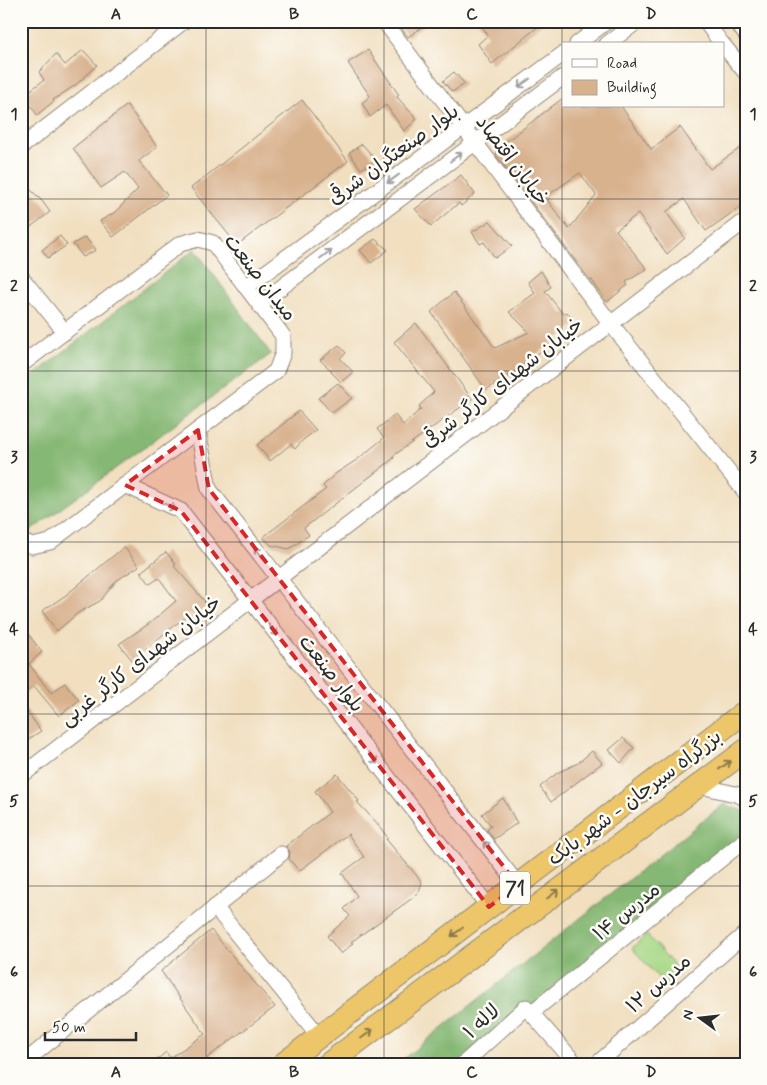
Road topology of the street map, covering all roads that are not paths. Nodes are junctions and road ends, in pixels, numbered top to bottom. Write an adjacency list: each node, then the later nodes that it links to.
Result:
1 (184, 21): 15 (street)
2 (384, 21): 13 (street, خیابان اقتصاد)
3 (607, 21): 6 (street)
4 (638, 21): 7 (street)
5 (705, 21): 8 (street)
6 (580, 42)
7 (611, 42)
8 (721, 42)
9 (724, 45): 11 (street)
10 (562, 55): 13 (street, بلوار صنعتگران شرقی, one-way to 13)
11 (746, 73)
12 (562, 78): 14 (street)
13 (463, 127): 14 (street, خیابان اقتصاد); 17 (street, بلوار صنعتگران شرقی, one-way to 17)
14 (475, 142): 18 (street, one-way to 14); 22 (street, خیابان اقتصاد)
15 (21, 147)
16 (746, 220): 22 (street, خیابان شهدای کارگر شرقی)
17 (291, 254): 18 (street); 20 (street, بلوار صنعتگران شرقی)
18 (303, 271): 21 (street)
19 (21, 277): 23 (street)
20 (246, 287): 21 (street, میدان صنعت); 23 (street, میدان صنعت)
21 (259, 304): 25 (street, میدان صنعت)
22 (611, 324): 27 (street, خیابان اقتصاد); 29 (street, خیابان شهدای کارگر شرقی)
23 (65, 332): 24 (street, میدان صنعت)
24 (21, 365)
25 (198, 430): 26 (street, میدان صنعت); 29 (street, بلوار صنعت, one-way to 25)
26 (125, 485): 28 (street, میدان صنعت); 30 (street, بلوار صنعت, one-way to 30)
27 (746, 494)
28 (21, 541)
29 (281, 577): 30 (street, خیابان شهدای کارگر غربی); 38 (street, بلوار صنعت, one-way to 29)
30 (250, 600): 33 (street, خیابان شهدای کارگر غربی); 39 (street, بلوار صنعت, one-way to 39)
31 (746, 711): 38 (highway, بزرگراه سیرجان - شهر بابک / 71)
32 (746, 750): 34 (highway, بزرگراه سیرجان - شهر بابک / 71, one-way to 32)
33 (21, 776)
34 (697, 785): 35 (street); 46 (highway, بزرگراه سیرجان - شهر بابک / 71, one-way to 34)
35 (746, 799)
36 (746, 839): 42 (street, مدرس ۱۴)
37 (281, 854): 40 (street)
38 (518, 885): 39 (highway, بزرگراه سیرجان - شهر بابک / 71)
39 (489, 907): 43 (highway, بزرگراه سیرجان - شهر بابک / 71, one-way to 43)
40 (215, 908): 43 (street); 44 (street)
41 (746, 933): 49 (street, مدرس ۱۲)
42 (528, 1010): 47 (street, لاله ۱); 48 (street)
43 (319, 1036): 45 (highway, بزرگراه سیرجان - شهر بابک / 71)
44 (22, 1064)
45 (283, 1064)
46 (328, 1064)
47 (463, 1064)
48 (576, 1064)
49 (597, 1064)

